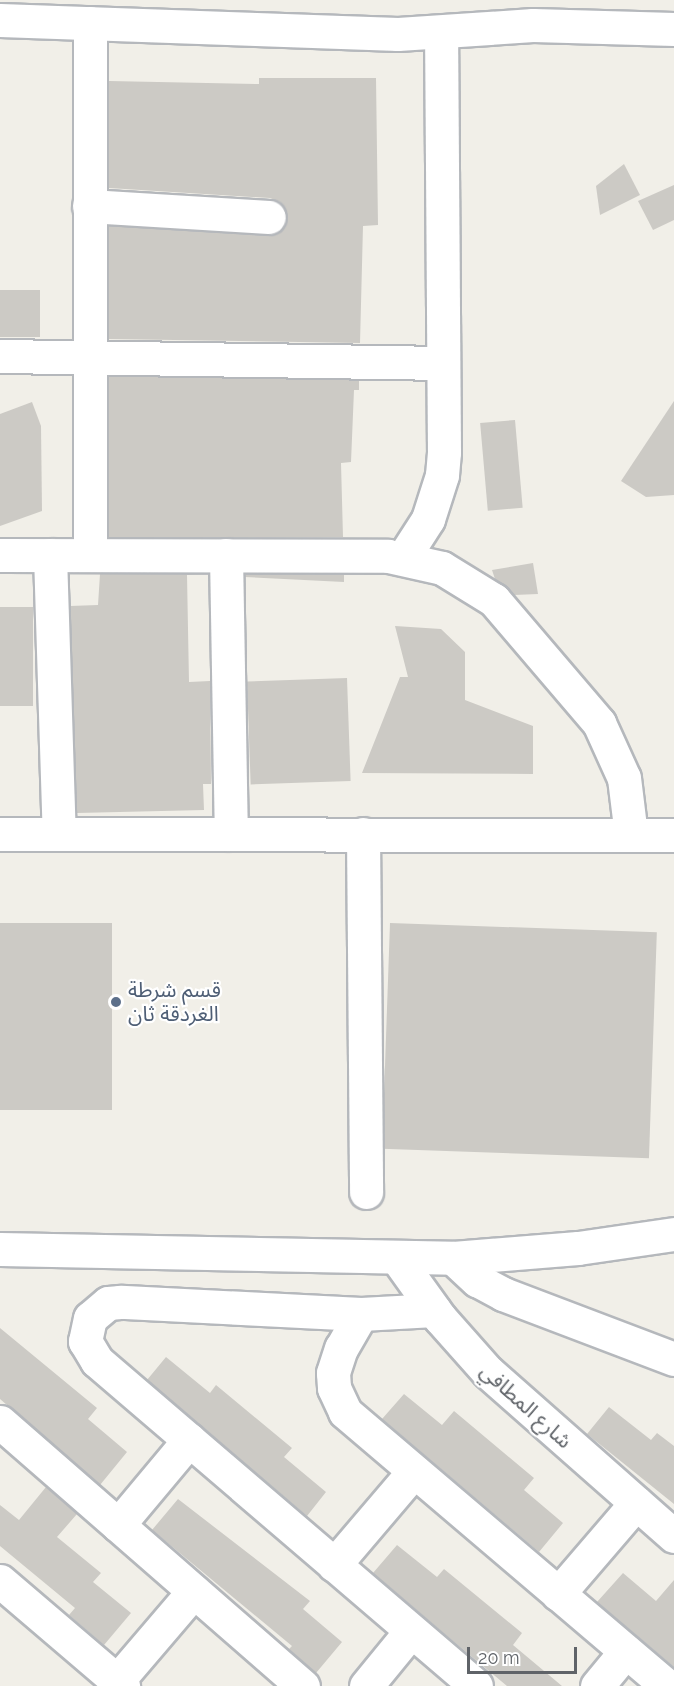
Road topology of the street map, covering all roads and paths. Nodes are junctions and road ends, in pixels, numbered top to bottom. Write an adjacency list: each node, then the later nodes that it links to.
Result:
1 (0, 20): 2 (street)
2 (90, 23): 4 (street); 5 (street)
3 (674, 29): 4 (street)
4 (441, 32): 9 (street)
5 (89, 206): 6 (street); 8 (street)
6 (269, 217)
7 (0, 356): 8 (street)
8 (90, 357): 9 (street); 12 (street)
9 (443, 363): 14 (street)
10 (0, 555): 11 (street)
11 (50, 555): 12 (street); 16 (street)
12 (90, 555): 13 (street)
13 (226, 555): 14 (street); 17 (street)
14 (403, 558): 19 (street)
15 (0, 834): 16 (street)
16 (58, 834): 17 (street)
17 (231, 834): 18 (street)
18 (363, 834): 19 (street); 21 (street)
19 (631, 835): 20 (street)
20 (674, 835)
21 (366, 1192)
22 (674, 1234): 25 (street)
23 (0, 1249): 24 (street)
24 (397, 1258): 25 (street); 26 (street, شارع المطافي)
25 (453, 1258): 28 (street)
26 (434, 1310): 27 (street); 32 (street, شارع المطافي)
27 (361, 1314): 30 (street); 31 (street)
28 (674, 1359)
29 (0, 1422): 33 (street)
30 (189, 1440): 33 (street); 35 (street)
31 (414, 1471): 35 (street); 38 (street)
32 (636, 1503): 34 (street, شارع المطافي); 38 (street)
33 (118, 1525): 37 (street)
34 (674, 1536)
35 (334, 1565): 39 (street)
36 (0, 1581): 41 (street)
37 (194, 1591): 41 (street); 42 (street)
38 (558, 1594): 40 (street)
39 (411, 1631): 43 (street); 44 (street)
40 (626, 1651): 45 (street); 46 (street)
41 (120, 1684)
42 (303, 1686)
43 (366, 1686)
44 (476, 1686)
45 (597, 1686)
46 (667, 1686)

